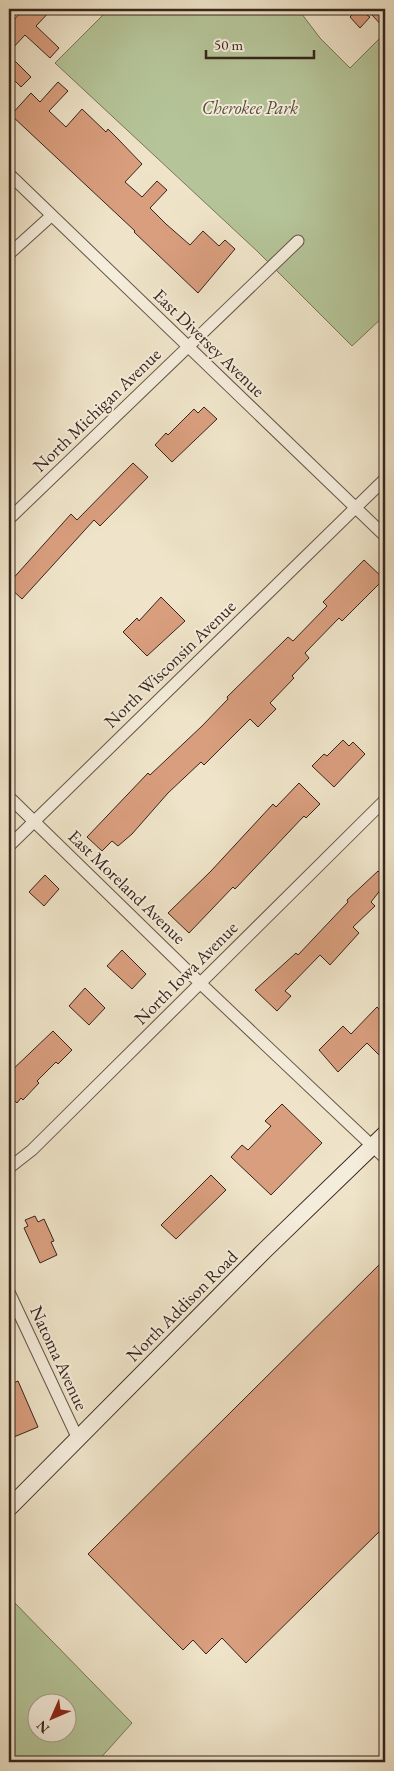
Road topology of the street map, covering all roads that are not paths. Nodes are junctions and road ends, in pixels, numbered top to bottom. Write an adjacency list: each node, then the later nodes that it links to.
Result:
1 (9, 174): 2 (street, East Diversey Avenue)
2 (51, 216): 4 (street); 5 (street, East Diversey Avenue)
3 (298, 241): 5 (street, North Michigan Avenue)
4 (9, 254)
5 (187, 346): 7 (street, East Diversey Avenue); 8 (street, North Michigan Avenue)
6 (385, 478): 7 (street, North Wisconsin Avenue)
7 (356, 508): 9 (street, East Diversey Avenue); 12 (street, North Wisconsin Avenue)
8 (9, 519)
9 (385, 536)
10 (9, 796): 12 (street, East Moreland Avenue)
11 (385, 800): 14 (street, North Iowa Avenue)
12 (34, 821): 13 (street, North Wisconsin Avenue); 14 (street, East Moreland Avenue)
13 (9, 846)
14 (200, 983): 16 (street, East Moreland Avenue); 18 (street, North Iowa Avenue)
15 (385, 1134): 16 (street, North Addison Road)
16 (373, 1146): 17 (street, East Moreland Avenue); 20 (street, North Addison Road)
17 (385, 1158)
18 (9, 1168)
19 (9, 1292): 20 (street, Natoma Avenue)
20 (78, 1439): 21 (street, North Addison Road)
21 (9, 1508)

